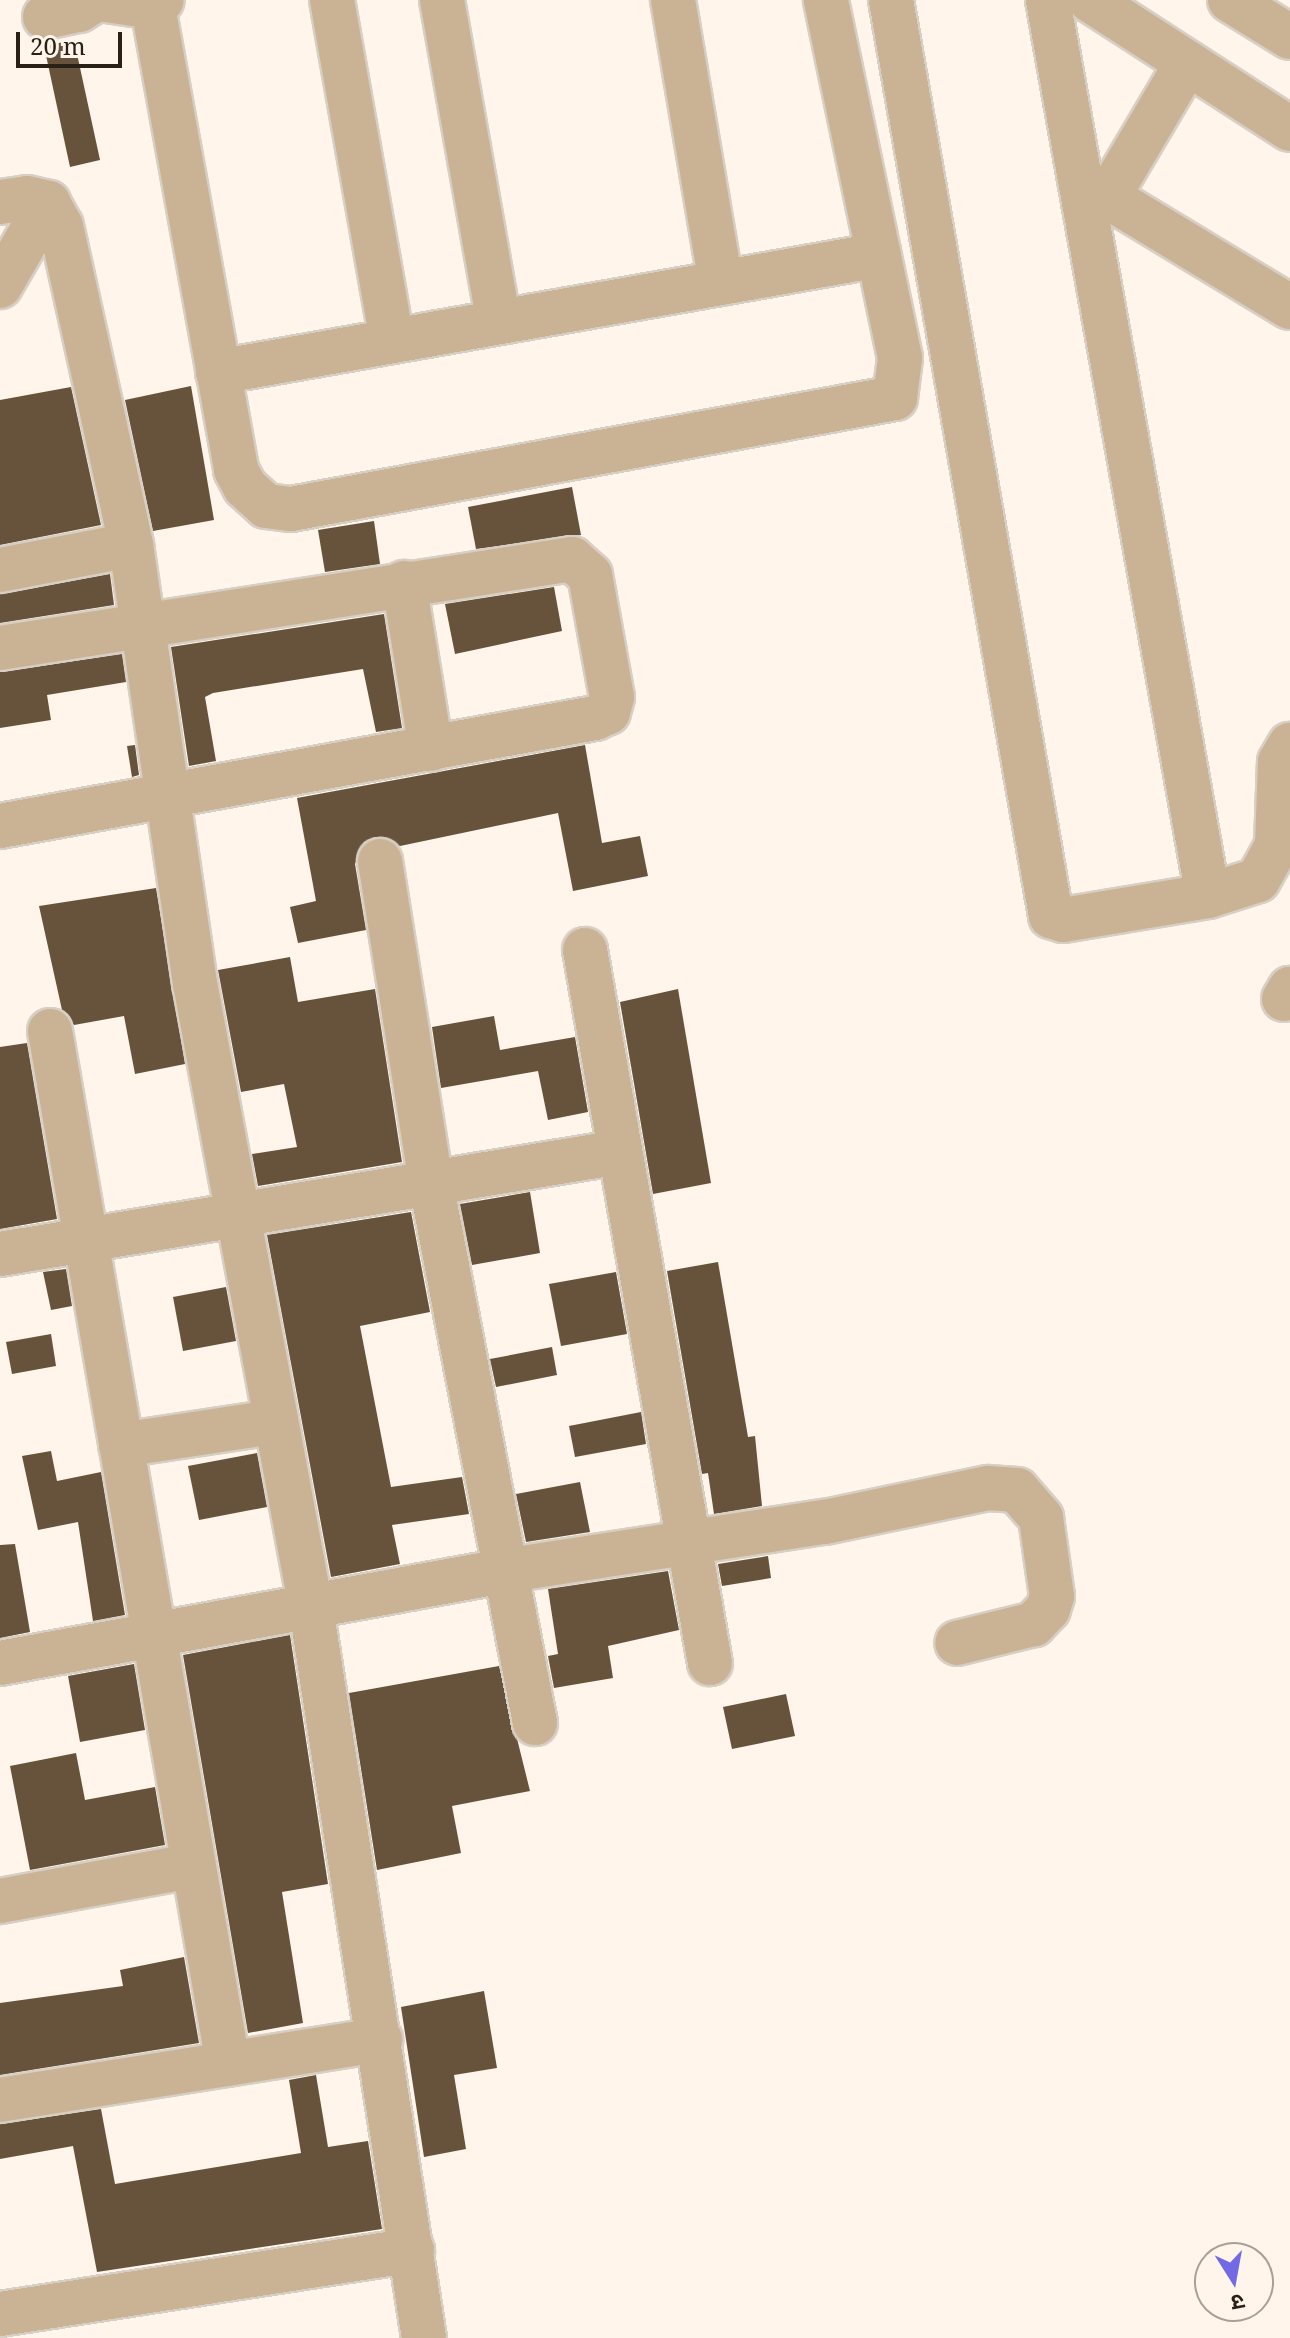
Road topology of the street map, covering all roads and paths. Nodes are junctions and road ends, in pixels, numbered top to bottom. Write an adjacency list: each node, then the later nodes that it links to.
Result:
1 (95, 0): 12 (street)
2 (106, 0): 11 (street)
3 (332, 0): 24 (street)
4 (442, 0): 23 (street)
5 (673, 0): 20 (street)
6 (826, 0): 19 (street)
7 (891, 0): 36 (street)
8 (1048, 0): 16 (street)
9 (1090, 0): 14 (street)
10 (1230, 0): 13 (street)
11 (158, 4): 25 (street)
12 (45, 17)
13 (1290, 37)
14 (1187, 63): 15 (street); 16 (street)
15 (1290, 129)
16 (1094, 187): 22 (street); 36 (street)
17 (0, 202): 18 (street)
18 (48, 203): 21 (street); 26 (street)
19 (879, 255): 20 (street); 25 (street)
20 (721, 283): 23 (street)
21 (0, 286)
22 (1290, 307)
23 (499, 322): 24 (street)
24 (392, 341): 25 (street)
25 (218, 372)
26 (131, 545): 27 (street); 29 (street)
27 (0, 570)
28 (404, 583): 29 (street); 32 (street); 32 (street)
29 (146, 623): 30 (street); 33 (street)
30 (0, 648)
31 (1290, 745): 36 (street)
32 (431, 749): 33 (street)
33 (170, 795): 34 (street); 41 (street)
34 (0, 826)
35 (380, 861): 40 (street)
36 (1208, 896)
37 (585, 950): 39 (street)
38 (50, 1031): 42 (street)
39 (620, 1152): 40 (street); 46 (street)
40 (431, 1183): 41 (street); 47 (street)
41 (236, 1212): 42 (street); 44 (street)
42 (86, 1238): 43 (street); 45 (street)
43 (0, 1254)
44 (273, 1422): 45 (street); 48 (street)
45 (121, 1445): 49 (street)
46 (686, 1541): 47 (street); 50 (street); 52 (street)
47 (503, 1571): 48 (street); 53 (street)
48 (311, 1608): 49 (street); 56 (street)
49 (154, 1634): 51 (street); 54 (street)
50 (957, 1643)
51 (0, 1663)
52 (710, 1663)
53 (535, 1723)
54 (191, 1866): 55 (street); 57 (street)
55 (0, 1901)
56 (380, 2040): 57 (street); 59 (street)
57 (228, 2064): 58 (street)
58 (0, 2100)
59 (412, 2250): 60 (street); 61 (street)
60 (0, 2314)
61 (424, 2338)

